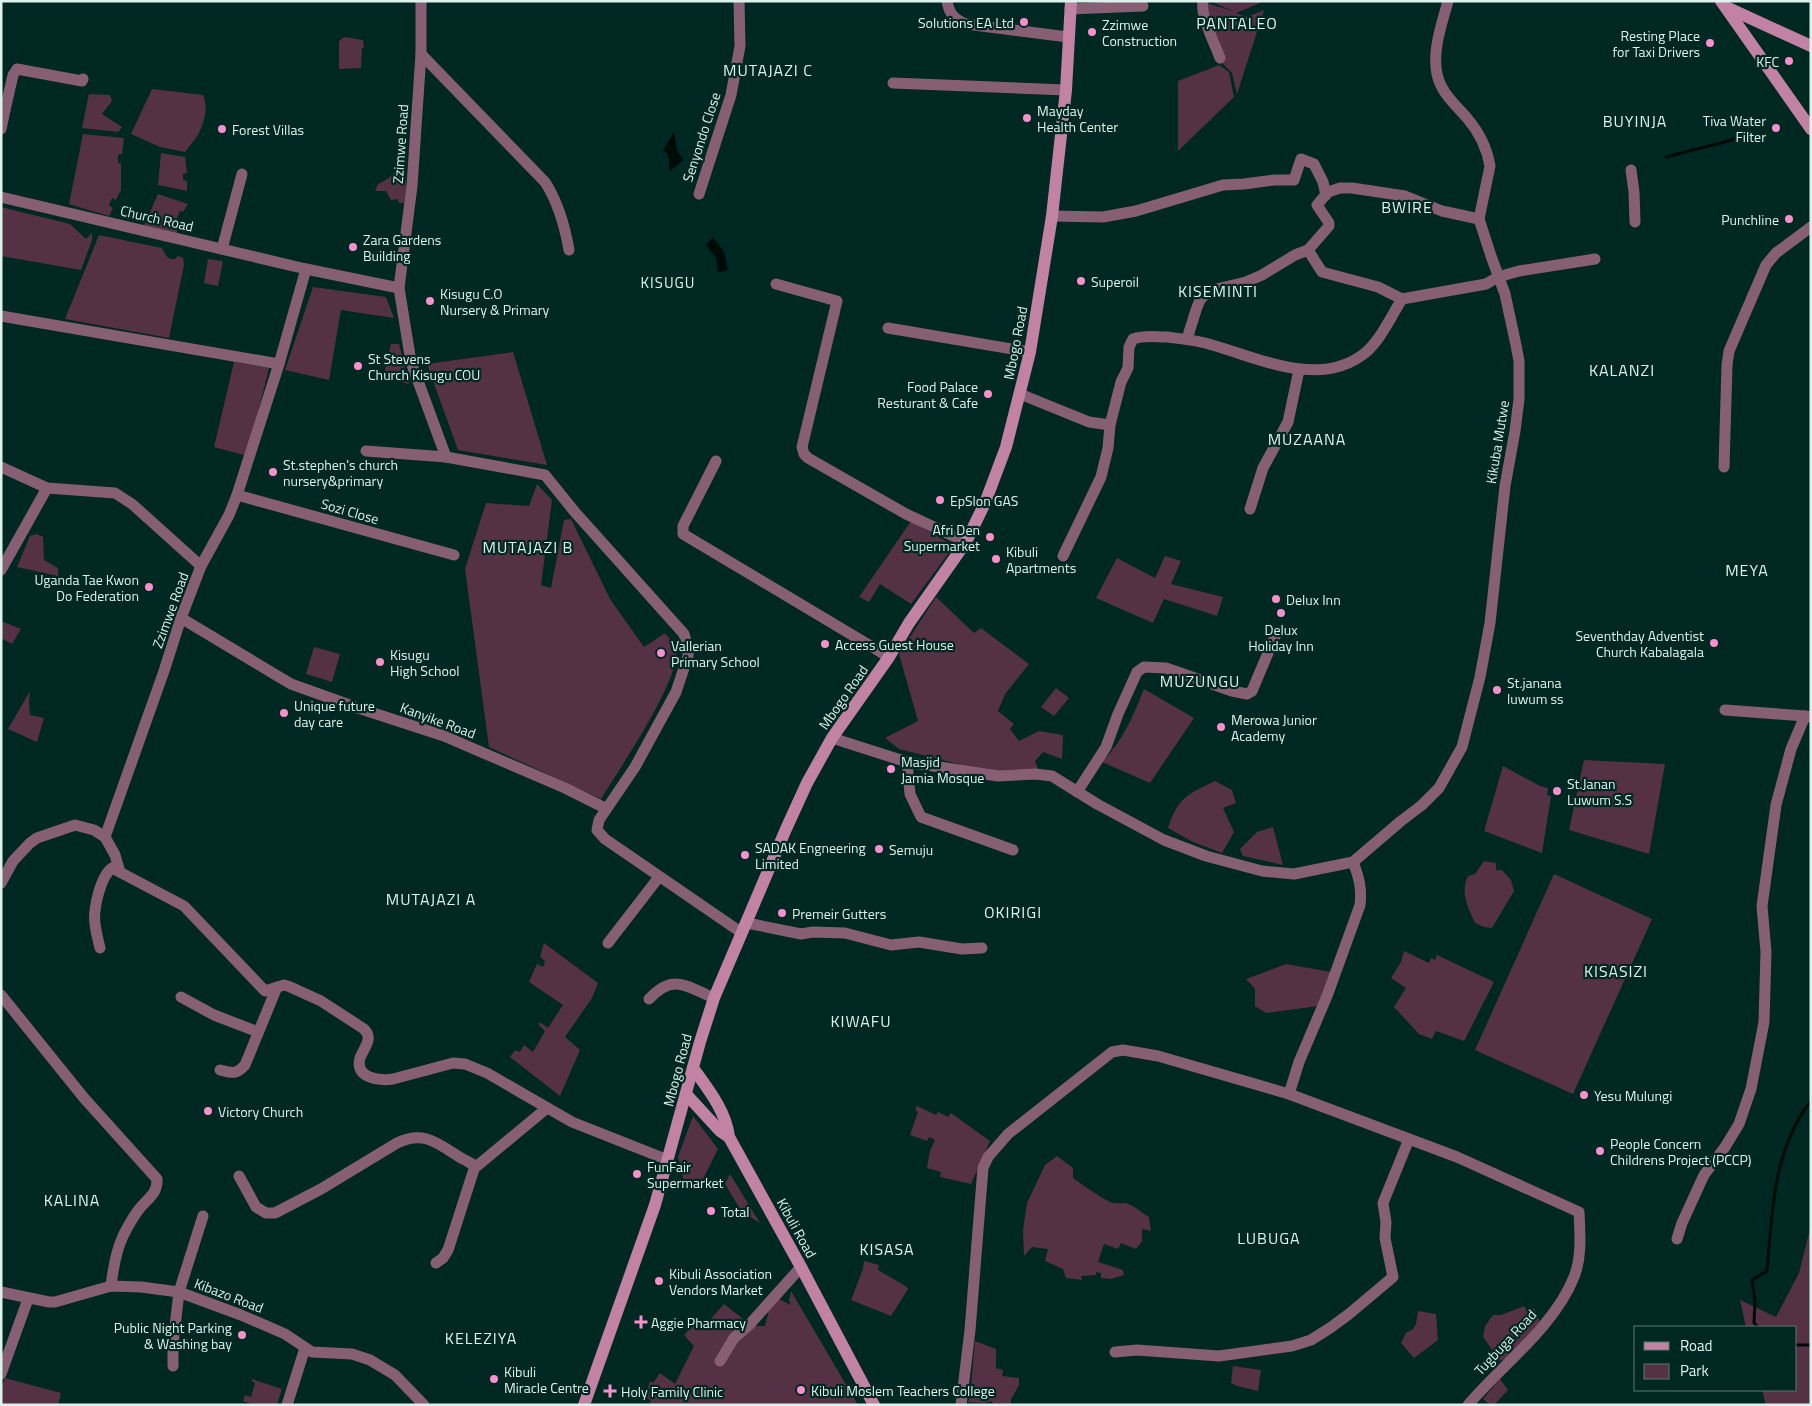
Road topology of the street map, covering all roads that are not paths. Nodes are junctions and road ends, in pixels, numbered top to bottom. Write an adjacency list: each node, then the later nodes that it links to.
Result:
1 (421, 1): 11 (street, Zzimwe Road)
2 (739, 1): 21 (street, Senyondo Close)
3 (947, 1): 9 (street)
4 (1203, 1): 12 (street)
5 (1448, 1): 25 (street, Kikuba Mutwe)
6 (1723, 4): 10 (street); 18 (street)
7 (1070, 5): 8 (street); 9 (street, Mbogo Road)
8 (1143, 6)
9 (1068, 37): 15 (street, Mbogo Road)
10 (1811, 46)
11 (421, 54): 29 (street); 35 (street, Zzimwe Road)
12 (1220, 58)
13 (82, 79): 16 (street)
14 (894, 83): 15 (street)
15 (1066, 90): 24 (street, Mbogo Road)
16 (3, 110): 17 (street)
17 (1, 129)
18 (1811, 129)
19 (1632, 170): 26 (street)
20 (242, 174): 28 (street)
21 (699, 194)
22 (1326, 194): 24 (street); 25 (street); 30 (street)
23 (1, 197): 28 (street, Church Road)
24 (1052, 216): 40 (street, Mbogo Road)
25 (1479, 219): 33 (street, Kikuba Mutwe)
26 (1635, 222)
27 (1811, 227): 49 (street)
28 (222, 249): 32 (street, Church Road)
29 (569, 250)
30 (1308, 250): 36 (street); 39 (street)
31 (1595, 259): 33 (street)
32 (306, 269): 35 (street, Church Road); 41 (street, Zzimwe Road)
33 (1498, 277): 36 (street); 69 (street, Kikuba Mutwe)
34 (776, 284): 53 (street)
35 (398, 288): 46 (street, Zzimwe Road)
36 (1402, 299): 42 (street)
37 (1, 316): 41 (street)
38 (888, 328): 40 (street)
39 (1187, 339): 42 (street); 44 (street)
40 (1030, 352): 43 (street, Mbogo Road)
41 (279, 364): 51 (street, Zzimwe Road)
42 (1299, 370): 52 (street)
43 (1020, 394): 44 (street); 53 (street, Mbogo Road)
44 (1110, 425): 55 (street)
45 (366, 451): 46 (street)
46 (446, 457): 66 (street)
47 (716, 460): 60 (street)
48 (1, 467): 50 (street)
49 (1724, 467)
50 (47, 488): 56 (street); 57 (street)
51 (237, 495): 54 (street, Sozi Close); 56 (street, Zzimwe Road)
52 (1250, 509)
53 (966, 542): 60 (street, Mbogo Road)
54 (454, 556)
55 (1063, 556)
56 (201, 566): 58 (street, Zzimwe Road)
57 (1, 570)
58 (181, 618): 66 (street, Kanyike Road); 67 (street, Zzimwe Road)
59 (1276, 634): 65 (street)
60 (889, 657): 63 (street, Mbogo Road)
61 (1725, 710): 62 (street)
62 (1808, 716): 94 (street)
63 (832, 738): 64 (street); 73 (street, Mbogo Road)
64 (907, 762): 65 (street); 68 (street)
65 (1077, 792): 69 (street)
66 (605, 808): 71 (street)
67 (105, 837): 70 (street); 72 (street)
68 (1012, 850)
69 (1354, 862): 86 (street)
70 (120, 872): 75 (street); 77 (street)
71 (660, 876): 73 (street); 74 (street)
72 (1, 883)
73 (744, 928): 76 (street); 80 (street, Mbogo Road)
74 (608, 943)
75 (100, 948)
76 (982, 948)
77 (277, 987): 82 (street); 87 (street)
78 (1, 996): 97 (street)
79 (181, 998): 82 (street)
80 (714, 998): 81 (street); 83 (street, Mbogo Road)
81 (649, 999)
82 (258, 1032): 84 (street)
83 (693, 1068): 85 (street, Mbogo Road); 88 (street, Kibuli Road)
84 (220, 1070)
85 (686, 1094): 88 (street); 90 (street, Mbogo Road)
86 (1289, 1094): 89 (street); 110 (street)
87 (547, 1108): 90 (street); 91 (street)
88 (729, 1137): 96 (street, Kibuli Road)
89 (1409, 1140): 102 (street); 111 (street, Tugbuga Road)
90 (668, 1160): 108 (street, Mbogo Road)
91 (475, 1166): 92 (street); 95 (street)
92 (239, 1176)
93 (203, 1216): 99 (street)
94 (1678, 1239)
95 (436, 1264)
96 (801, 1267): 103 (street); 109 (street, Kibuli Road)
97 (111, 1286): 99 (street, Kibazo Road); 100 (street, Kibazo Road)
98 (1, 1292): 100 (street, Kibazo Road)
99 (179, 1292): 101 (street, Kibazo Road); 104 (street)
100 (28, 1299): 105 (street)
101 (305, 1348): 106 (street); 107 (street, Kibazo Road)
102 (1115, 1352)
103 (720, 1361)
104 (173, 1366)
105 (1, 1374)
106 (287, 1405)
107 (424, 1405)
108 (584, 1405)
109 (874, 1405)
110 (961, 1405)
111 (1468, 1405)

